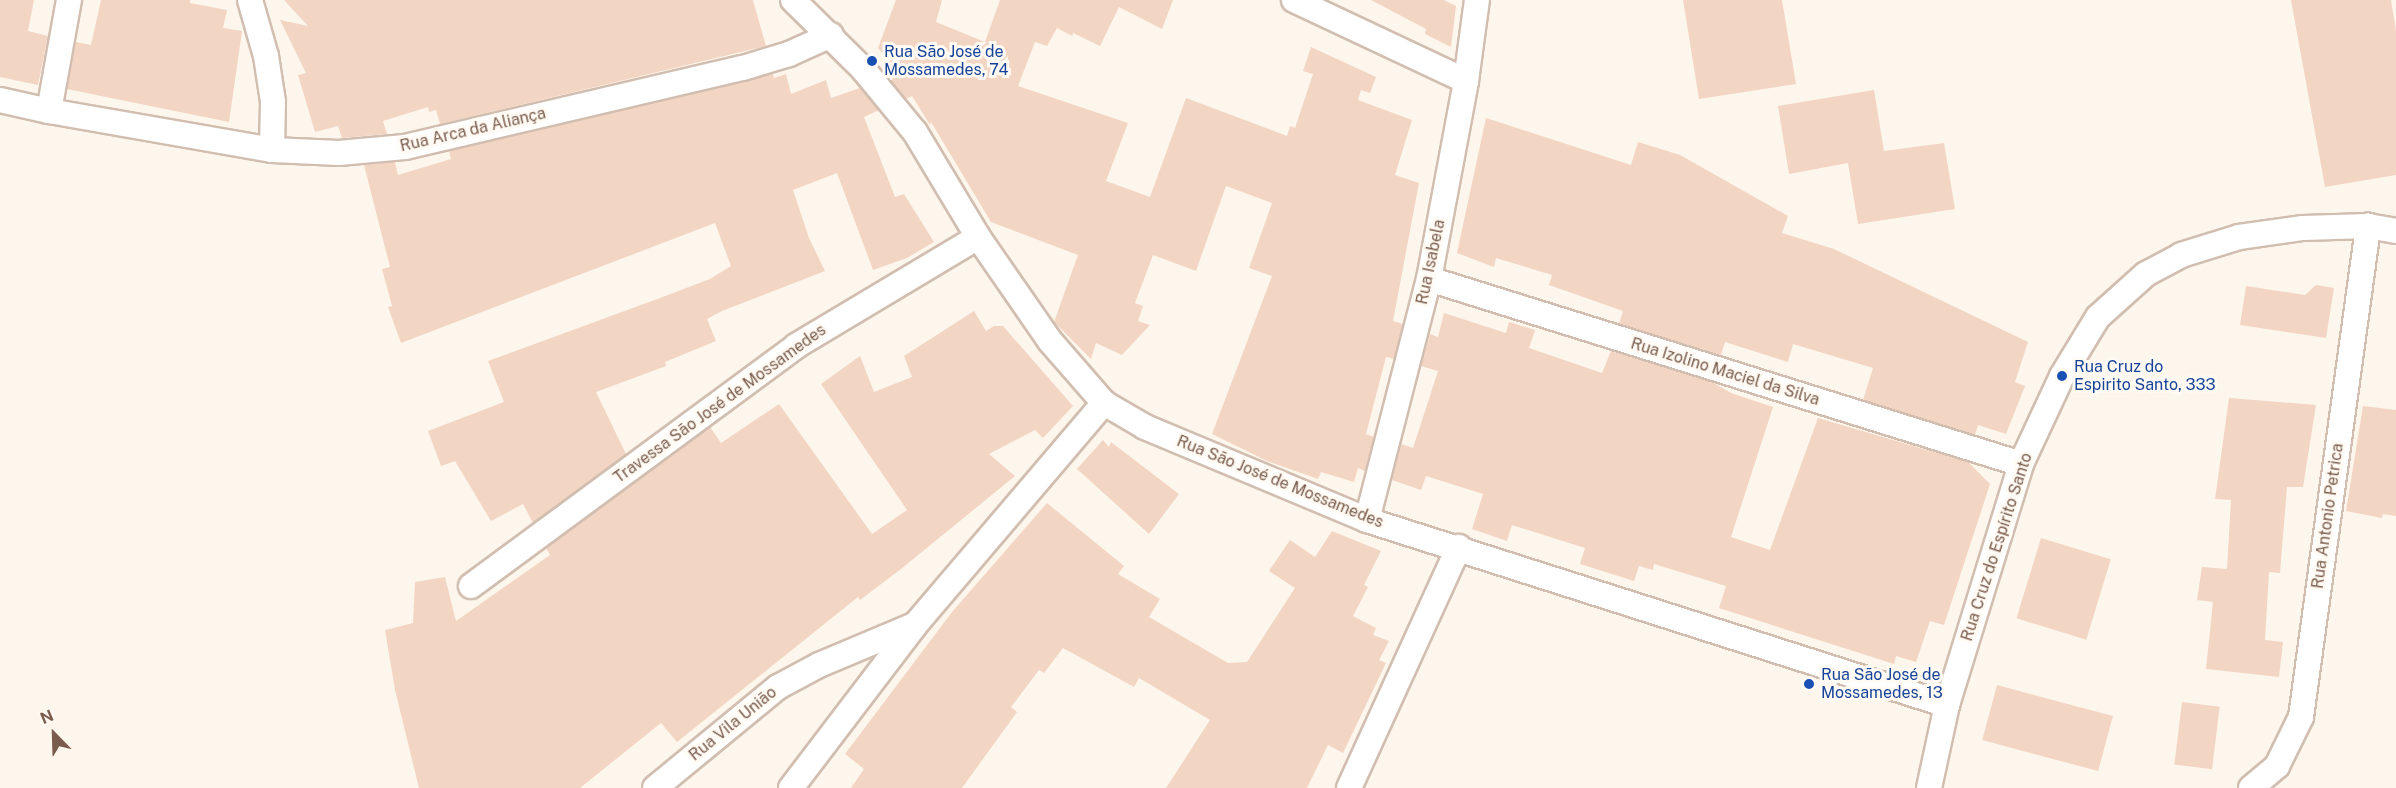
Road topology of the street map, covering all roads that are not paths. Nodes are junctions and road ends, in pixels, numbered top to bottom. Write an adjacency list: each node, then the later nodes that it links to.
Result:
1 (69, 0): 9 (street)
2 (250, 0): 10 (street)
3 (793, 0): 6 (street, Rua São José de Mossamedes)
4 (1294, 0): 7 (street)
5 (1477, 0): 7 (street, Rua Isabela)
6 (831, 35): 10 (street, Rua Arca da Aliança); 13 (street, Rua São José de Mossamedes)
7 (1466, 81): 14 (street, Rua Isabela)
8 (0, 100): 9 (street, Rua Arca da Aliança)
9 (49, 111): 10 (street, Rua Arca da Aliança)
10 (272, 150)
11 (2368, 226): 12 (street, Rua Cruz do Espírito Santo); 16 (street, Rua Cruz do Espírito Santo); 26 (street, Rua Antonio Petrica)
12 (2396, 231)
13 (978, 237): 15 (street, Rua São José de Mossamedes); 19 (street, Travessa São José de Mossamedes)
14 (1429, 279): 16 (street, Rua Izolino Maciel da Silva); 17 (street, Rua Isabela)
15 (1104, 403): 17 (street, Rua São José de Mossamedes); 20 (street, Rua Vila União)
16 (2021, 464): 21 (street, Rua Cruz do Espírito Santo)
17 (1367, 520): 18 (street, Rua São José de Mossamedes)
18 (1459, 547): 21 (street, Rua São José de Mossamedes); 25 (street)
19 (471, 586)
20 (915, 625): 23 (street, Rua Vila União); 24 (street, Rua Vila União)
21 (1947, 705): 22 (street, Rua Cruz do Espírito Santo)
22 (1934, 787)
23 (655, 788)
24 (791, 788)
25 (1349, 788)
26 (2251, 788)

